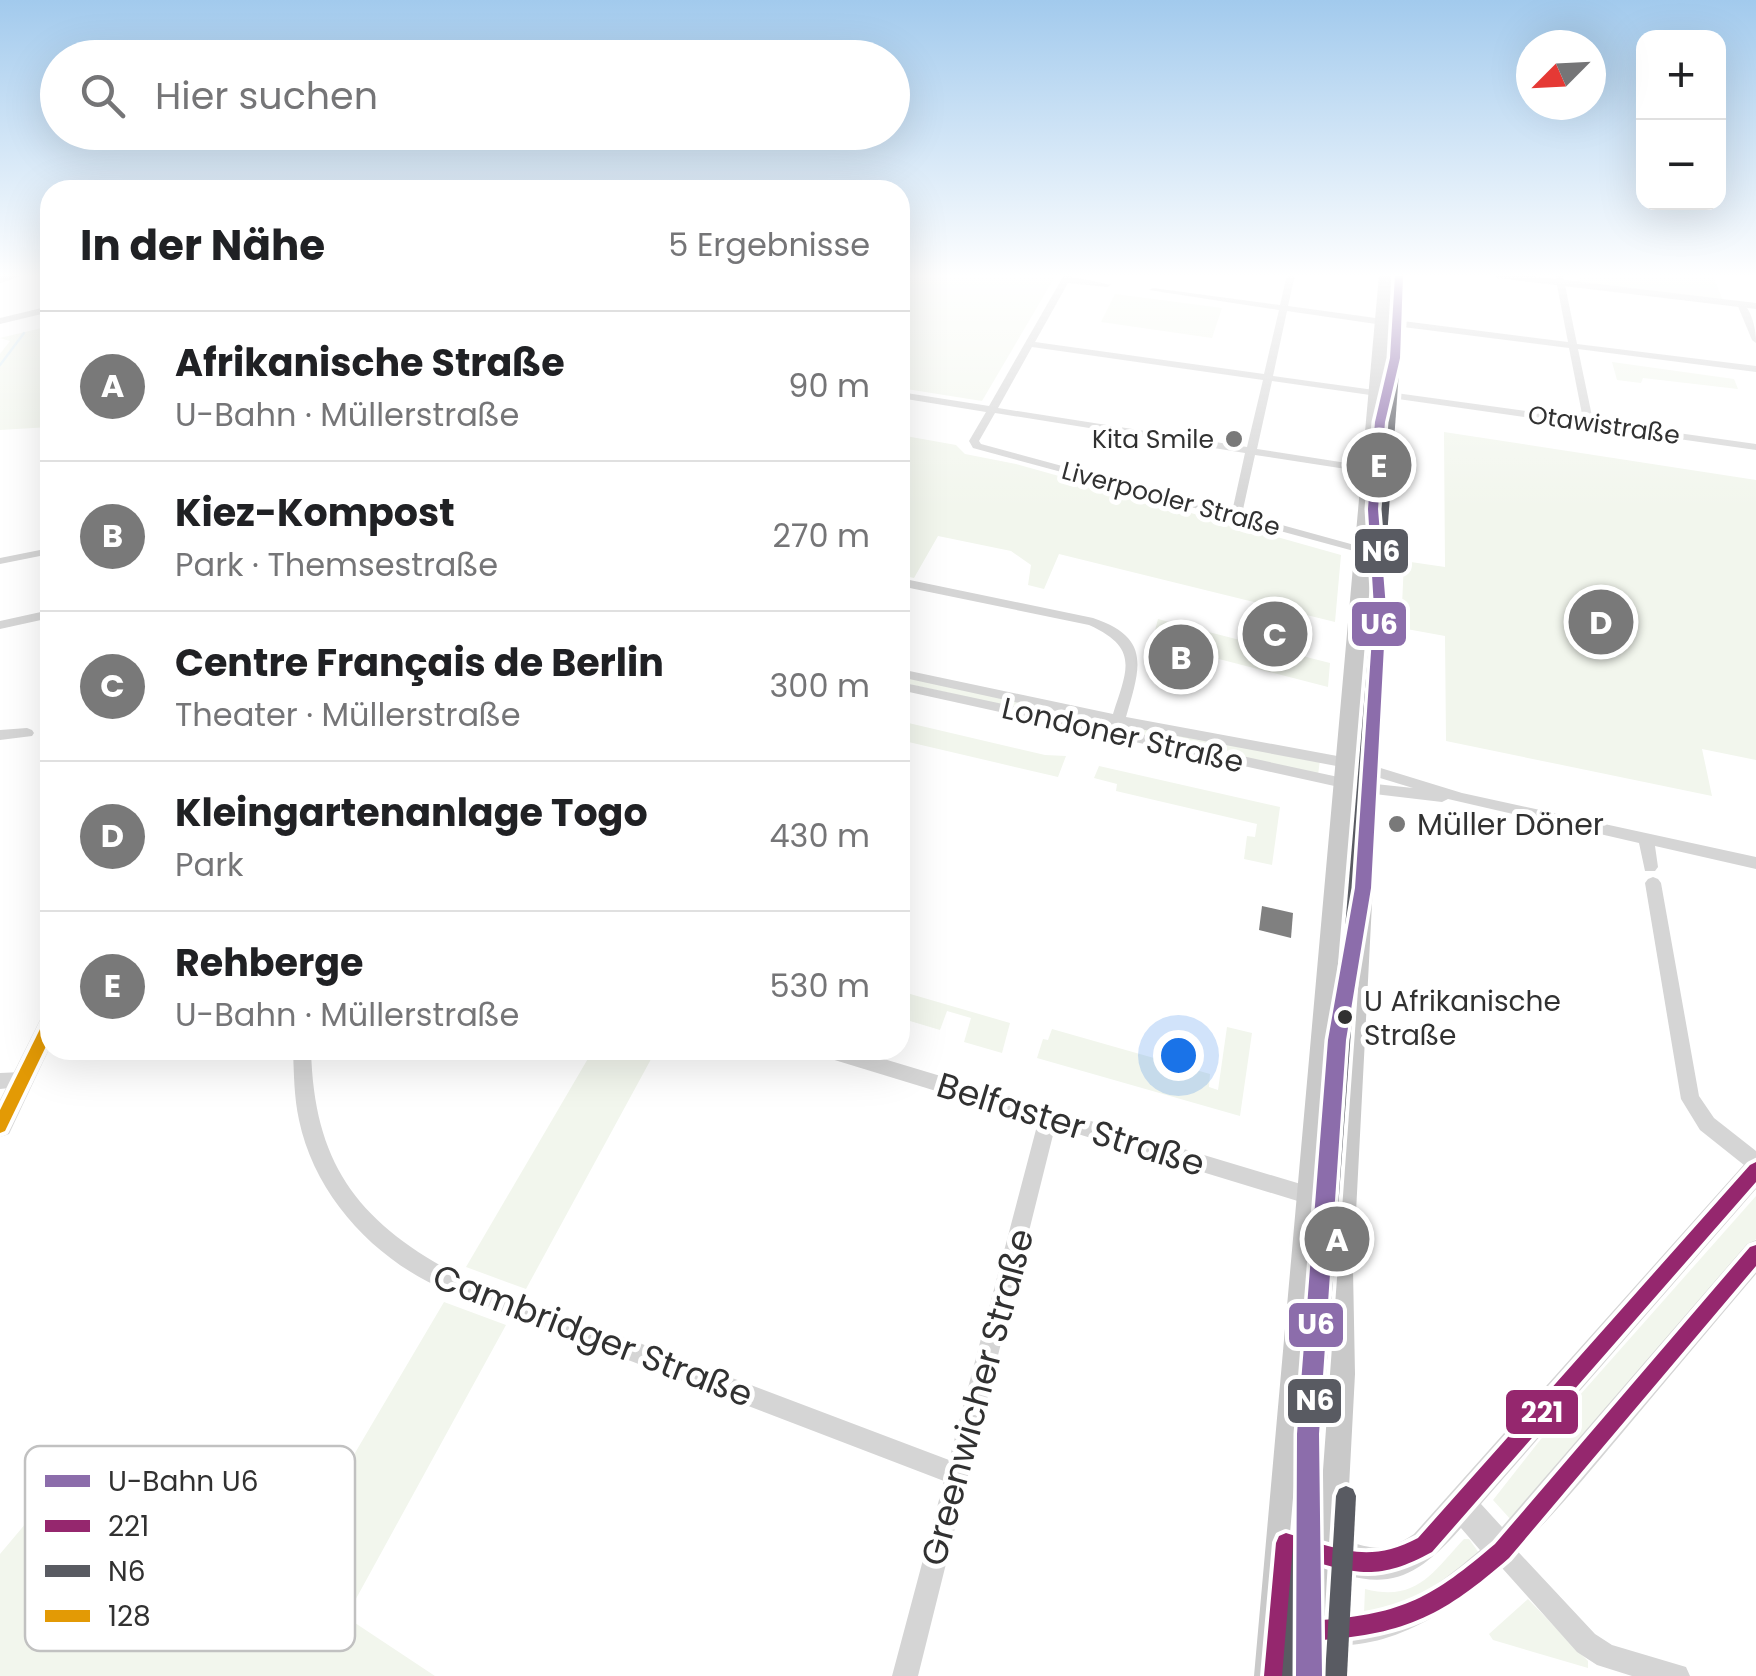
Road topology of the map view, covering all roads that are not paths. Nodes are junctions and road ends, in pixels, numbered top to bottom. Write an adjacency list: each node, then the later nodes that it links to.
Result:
1 (1025, 353): 11 (street)
2 (1096, 353): 8 (street, Otawistraße)
3 (1274, 353): 8 (street)
4 (1387, 353): 9 (main road)
5 (1576, 353): 12 (street)
6 (1629, 353): 7 (street)
7 (1756, 370)
8 (1268, 377): 9 (street, Otawistraße); 14 (street)
9 (1385, 393): 12 (street, Otawistraße); 15 (main road); 28 (main road)
10 (910, 397): 11 (street)
11 (992, 410): 14 (street); 16 (street, Liverpooler Straße)
12 (1588, 422): 13 (street, Otawistraße)
13 (1756, 447)
14 (1252, 451): 15 (street); 16 (street)
15 (1372, 470): 17 (main road)
16 (1236, 517): 17 (street, Liverpooler Straße)
17 (1365, 551): 28 (main road)
18 (40, 552): 19 (street)
19 (0, 561)
20 (910, 584): 25 (street)
21 (40, 616): 22 (street)
22 (0, 625)
23 (910, 675): 25 (street, Londoner Straße)
24 (910, 688): 25 (street, Londoner Straße)
25 (1116, 726): 28 (street, Londoner Straße)
26 (27, 733): 27 (street)
27 (0, 736)
28 (1357, 776): 29 (street, Londoner Straße); 38 (main road); 44 (main road)
29 (1646, 839): 30 (street, Londoner Straße); 37 (street)
30 (1756, 863)
31 (40, 1038): 34 (street)
32 (302, 1060): 40 (street, Cambridger Straße)
33 (860, 1060): 35 (street, Belfaster Straße)
34 (11, 1080): 36 (street)
35 (1048, 1118): 38 (street, Belfaster Straße); 40 (street, Greenwicher Straße)
36 (0, 1126)
37 (1756, 1166): 41 (street)
38 (1314, 1196): 42 (main road)
39 (1756, 1253): 43 (street)
40 (955, 1474): 47 (street, Greenwicher Straße)
41 (1460, 1505): 43 (street); 44 (street)
42 (1286, 1542): 44 (street); 45 (main road)
43 (1502, 1551): 46 (street); 50 (street)
44 (1326, 1552): 46 (main road)
45 (1280, 1616): 46 (street); 48 (main road)
46 (1320, 1630): 49 (main road)
47 (905, 1676)
48 (1275, 1676)
49 (1318, 1676)
50 (1676, 1676)

